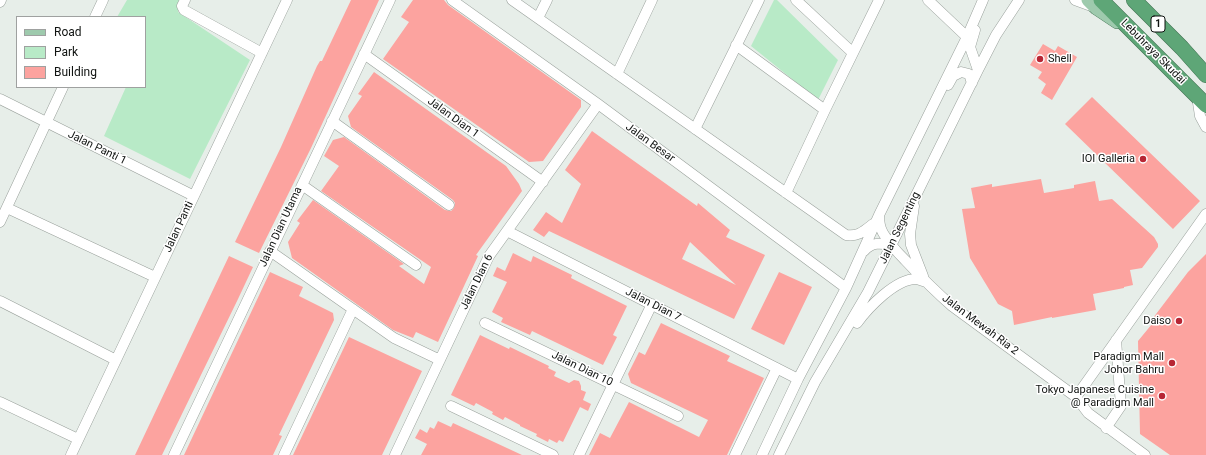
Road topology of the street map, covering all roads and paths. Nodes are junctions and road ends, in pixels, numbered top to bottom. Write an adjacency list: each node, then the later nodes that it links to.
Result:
1 (103, 0): 18 (street)
2 (185, 0): 23 (street)
3 (287, 0): 23 (street, Jalan Panti)
4 (390, 0): 25 (street, Jalan Dian Utama)
5 (452, 0): 34 (street, Jalan Besar)
6 (512, 0): 19 (street)
7 (547, 0): 19 (street)
8 (652, 0): 28 (street)
9 (759, 0): 21 (street)
10 (796, 0): 24 (street)
11 (879, 0): 24 (street)
12 (928, 0): 20 (street)
13 (984, 0): 20 (street); 27 (street)
14 (1019, 0): 27 (street, Jalan Segenting)
15 (1075, 0): 17 (street)
16 (1134, 0): 22 (highway, Lebuhraya Skudai / 1)
17 (1095, 3): 33 (highway, Lebuhraya Skudai / 1)
18 (95, 16)
19 (538, 18): 28 (street)
20 (967, 37): 40 (street)
21 (736, 46): 35 (street); 39 (street)
22 (1182, 48): 26 (highway); 29 (highway, Lebuhraya Skudai / 1)
23 (262, 53): 44 (street, Jalan Panti)
24 (853, 53): 35 (street)
25 (364, 54): 36 (street, Jalan Dian Utama); 41 (street, Jalan Dian 1)
26 (1206, 64)
27 (978, 70): 30 (street, Jalan Segenting)
28 (616, 74): 39 (street)
29 (1206, 75)
30 (972, 83): 40 (street); 45 (street, Jalan Segenting)
31 (63, 88): 37 (street)
32 (0, 99): 37 (street, Jalan Panti 1)
33 (1202, 100): 38 (street)
34 (598, 104): 41 (street, Jalan Dian 6); 58 (street, Jalan Besar)
35 (825, 110): 43 (street)
36 (332, 121): 42 (street, Jalan Dian Utama); 46 (street)
37 (46, 122): 44 (street, Jalan Panti 1); 47 (street)
38 (1206, 126)
39 (695, 129): 43 (street)
40 (917, 134): 49 (street)
41 (543, 182): 51 (street, Jalan Dian 6)
42 (302, 185): 53 (street, Jalan Dian Utama); 55 (street)
43 (786, 193): 49 (street)
44 (194, 196): 56 (street, Jalan Panti)
45 (915, 196): 52 (street, Jalan Segenting); 57 (street)
46 (449, 205)
47 (7, 208): 50 (street); 56 (street)
48 (1204, 217): 63 (street)
49 (877, 218): 52 (street, Jalan Mewah Ria 2); 54 (street)
50 (0, 222)
51 (507, 231): 60 (street, Jalan Dian 7); 66 (street, Jalan Dian 6)
52 (891, 245): 54 (street); 57 (street, Jalan Mewah Ria 2); 64 (street, Jalan Segenting)
53 (270, 251): 61 (street); 77 (street, Jalan Dian Utama)
54 (861, 256): 58 (street)
55 (416, 265)
56 (155, 277): 65 (street, Jalan Panti)
57 (926, 282): 64 (street); 70 (street, Jalan Mewah Ria 2)
58 (846, 288): 68 (street)
59 (0, 301): 65 (street)
60 (652, 304): 67 (street, Jalan Dian 7); 69 (street)
61 (353, 309): 66 (street); 78 (street)
62 (485, 322): 69 (street, Jalan Dian 10)
63 (1116, 340): 70 (street); 74 (street)
64 (833, 351): 68 (street); 84 (street, Jalan Segenting)
65 (116, 360): 75 (street, Jalan Panti)
66 (440, 360): 79 (street, Jalan Dian 6)
67 (778, 368): 68 (street, Jalan Dian 7); 82 (street)
68 (798, 379): 83 (street)
69 (613, 384): 73 (street, Jalan Dian 10); 81 (street)
70 (1076, 397): 74 (street, Jalan Mewah Ria 2)
71 (0, 402): 75 (street)
72 (451, 406): 80 (street)
73 (678, 416)
74 (1106, 428): 85 (street, Jalan Mewah Ria 2)
75 (78, 439): 76 (street, Jalan Panti)
76 (70, 455)
77 (174, 455)
78 (284, 455)
79 (395, 455)
80 (553, 455)
81 (579, 455)
82 (735, 455)
83 (762, 455)
84 (779, 455)
85 (1145, 455)

